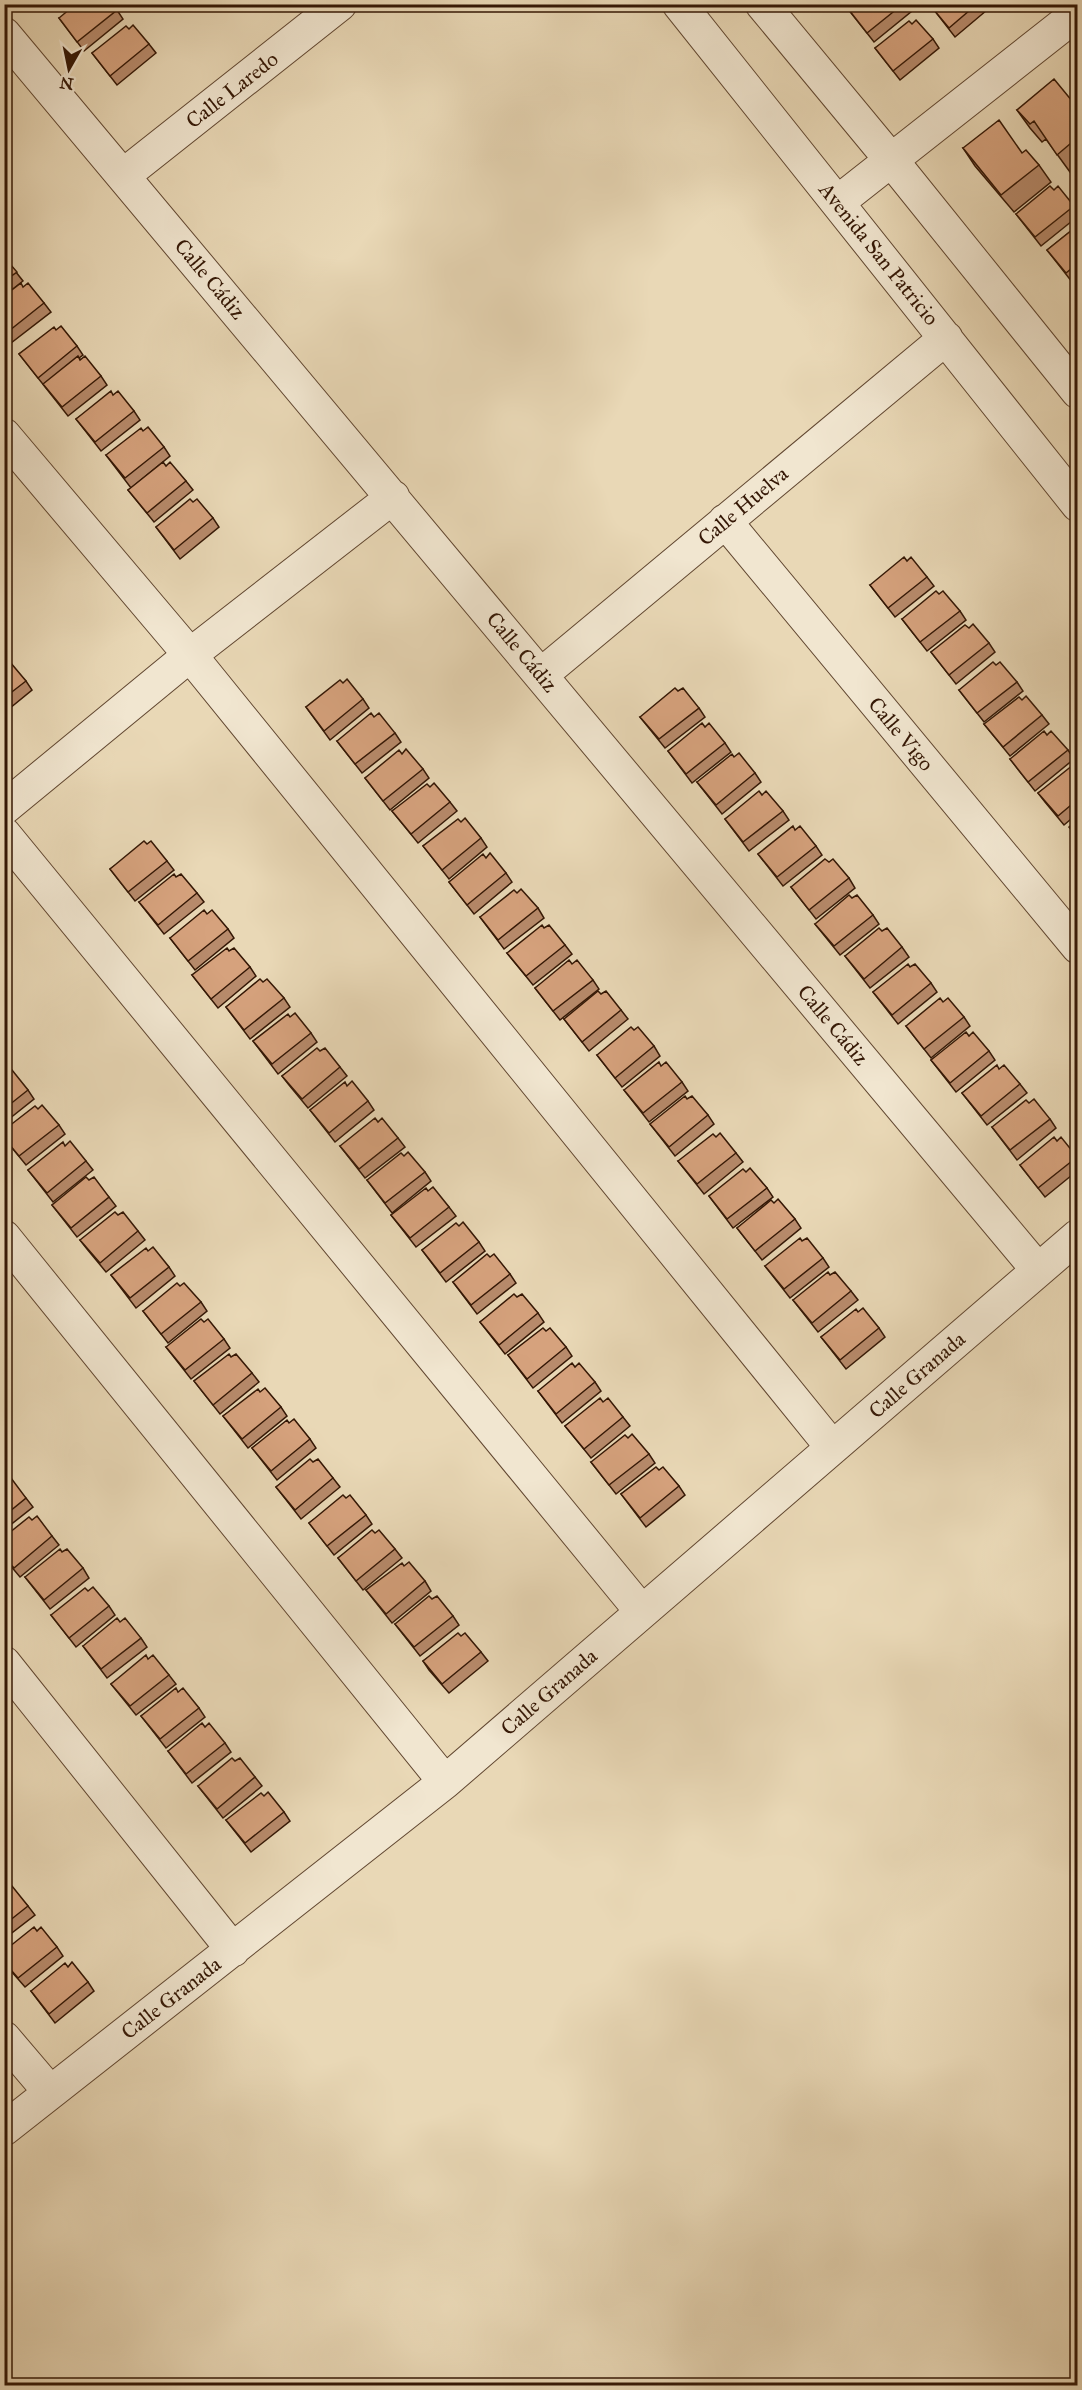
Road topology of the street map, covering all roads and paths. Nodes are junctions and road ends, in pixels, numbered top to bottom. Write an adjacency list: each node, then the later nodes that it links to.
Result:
1 (679, 4): 8 (street, Avenida San Patricio)
2 (762, 4): 6 (street)
3 (333, 7): 7 (street, Calle Laredo)
4 (1077, 13): 6 (street)
5 (4, 34): 7 (street, Calle Cádiz)
6 (892, 161): 8 (street); 10 (street)
7 (124, 175): 12 (street, Calle Cádiz)
8 (838, 202): 9 (street, Avenida San Patricio)
9 (946, 339): 13 (street, Avenida San Patricio); 14 (street, Calle Huelva)
10 (1077, 392)
11 (4, 435): 15 (street)
12 (393, 497): 15 (street); 16 (street, Calle Cádiz)
13 (1077, 504)
14 (725, 521): 16 (street, Calle Huelva); 19 (street, Calle Vigo)
15 (190, 655): 17 (street); 23 (street)
16 (541, 675): 22 (street, Calle Cádiz)
17 (4, 808)
18 (4, 834): 24 (street)
19 (1077, 947)
20 (1077, 1236): 22 (street, Calle Granada)
21 (4, 1237): 26 (street)
22 (1038, 1270): 23 (street, Calle Granada)
23 (832, 1447): 24 (street, Calle Granada)
24 (642, 1612): 26 (street, Calle Granada)
25 (4, 1663): 27 (street)
26 (445, 1782): 27 (street, Calle Granada)
27 (233, 1950): 29 (street, Calle Granada)
28 (4, 2038): 29 (street)
29 (50, 2092): 30 (street, Calle Granada)
30 (4, 2129)

